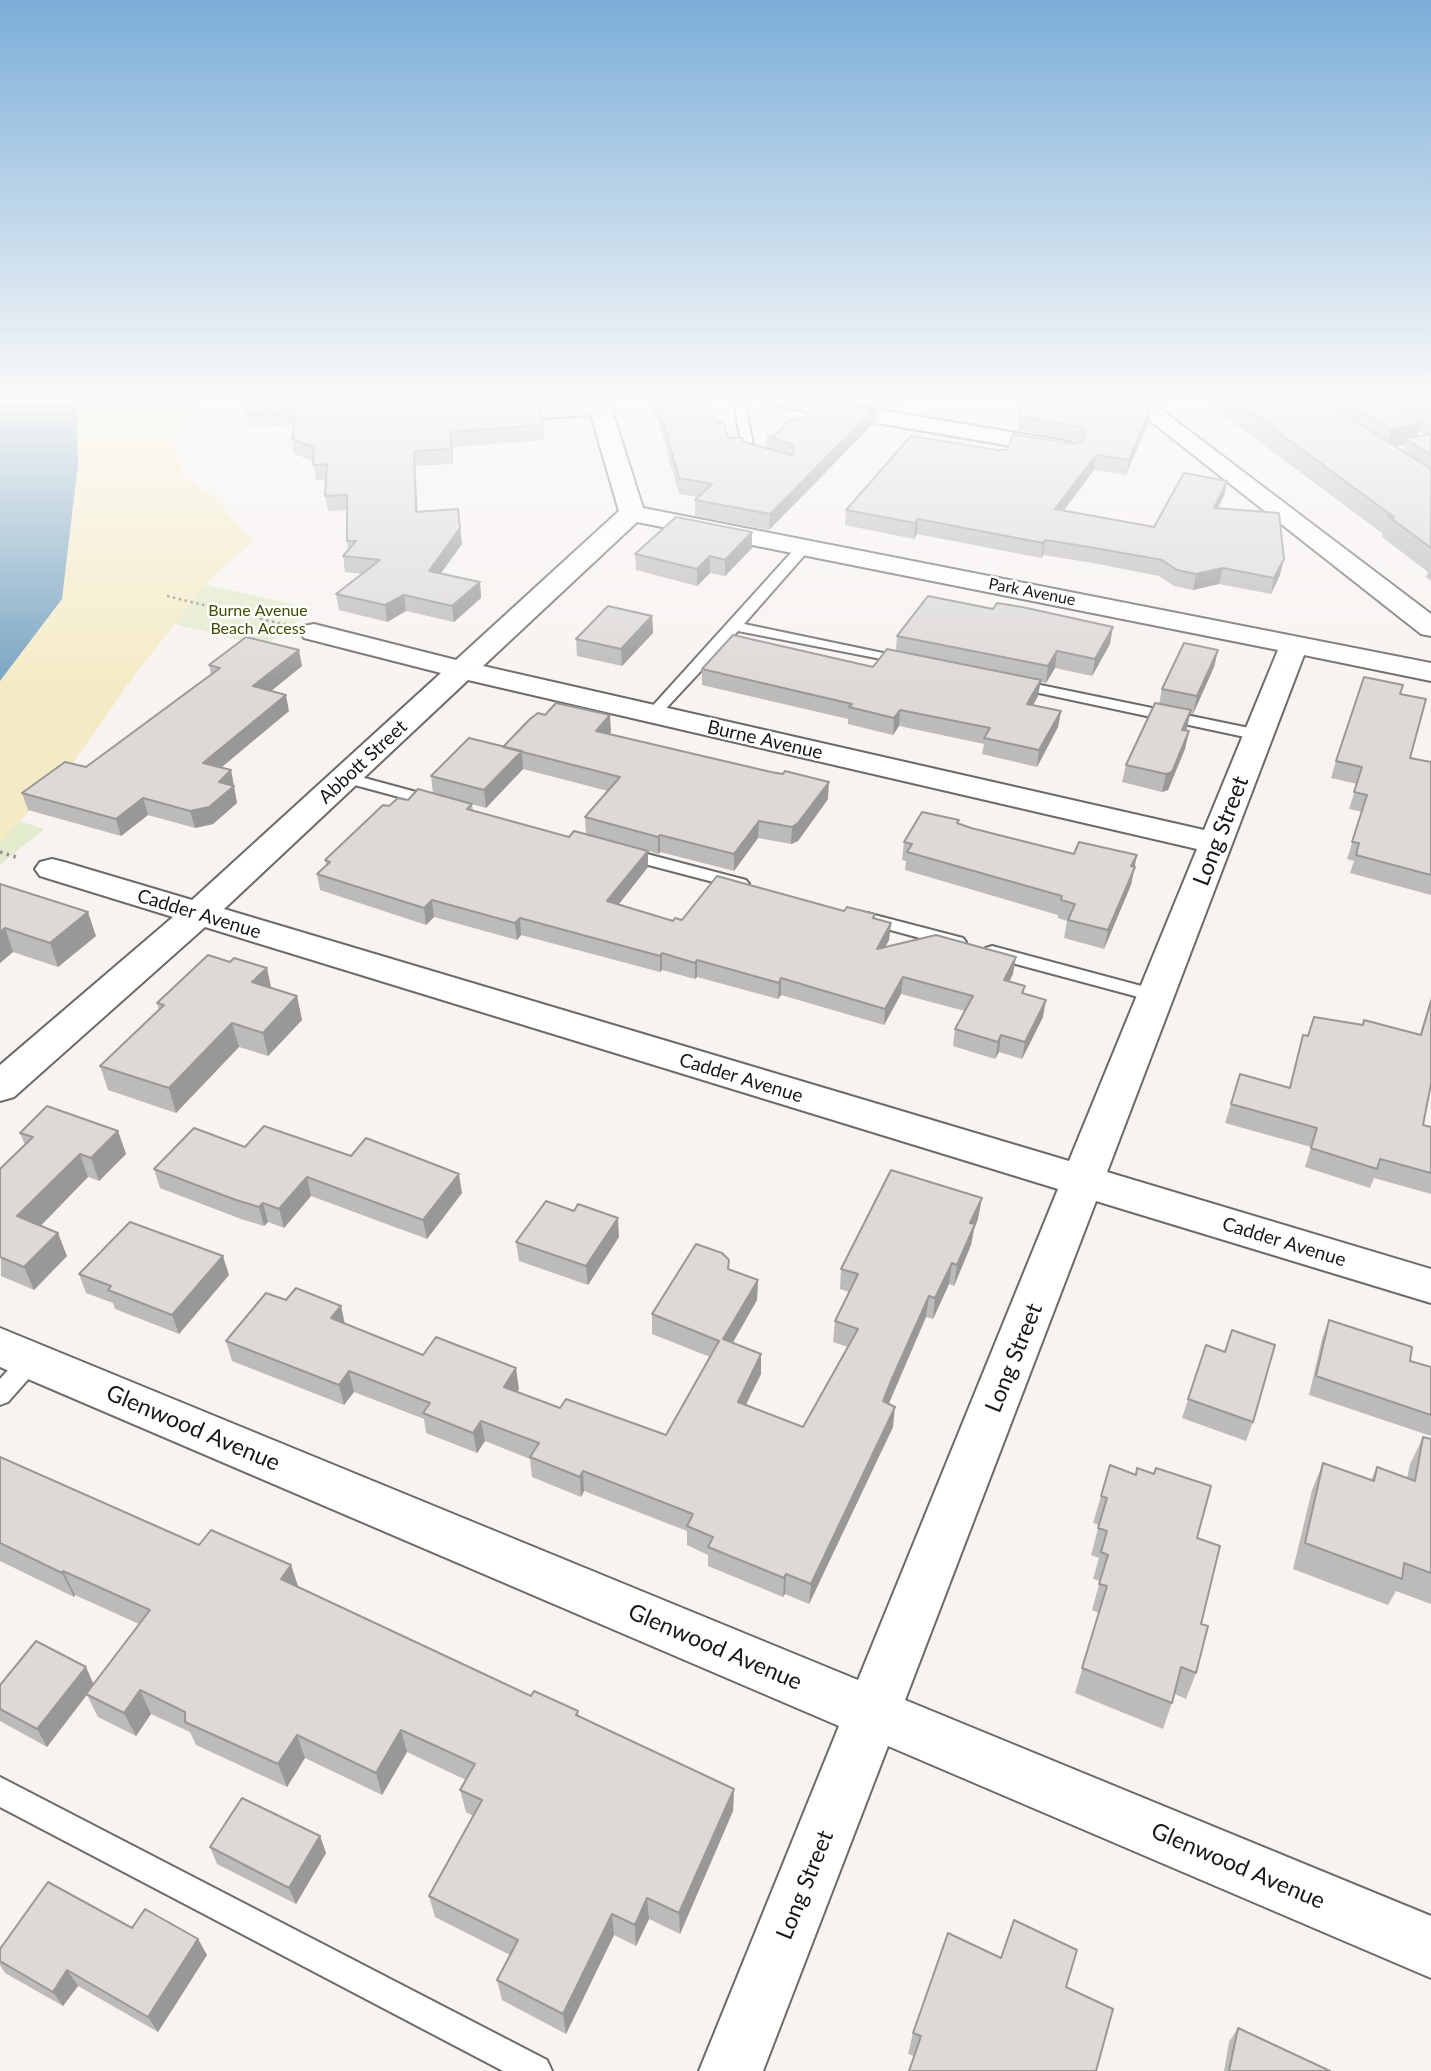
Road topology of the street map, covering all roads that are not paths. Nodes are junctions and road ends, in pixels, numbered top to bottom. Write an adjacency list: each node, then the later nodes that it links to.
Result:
1 (626, 495): 3 (street)
2 (1258, 495): 6 (street)
3 (632, 513): 4 (street, Park Avenue); 10 (street, Abbott Street)
4 (804, 547): 5 (lane); 8 (street, Park Avenue)
5 (735, 626): 9 (lane); 13 (lane)
6 (1431, 628)
7 (314, 632): 10 (street, Burne Avenue)
8 (1294, 645): 11 (street, Park Avenue); 14 (street, Long Street)
9 (923, 665)
10 (463, 670): 13 (street, Burne Avenue); 15 (street, Abbott Street)
11 (1431, 672)
12 (1004, 682): 14 (lane)
13 (653, 714): 17 (street, Burne Avenue)
14 (1259, 735): 17 (street, Long Street)
15 (346, 778): 16 (lane); 22 (street, Abbott Street)
16 (454, 807)
17 (1216, 843): 23 (street, Long Street)
18 (603, 847): 20 (lane)
19 (52, 869): 22 (street, Cadder Avenue)
20 (751, 887)
21 (846, 912): 23 (lane)
22 (198, 914): 24 (street, Abbott Street); 25 (street, Cadder Avenue)
23 (1157, 996): 25 (street, Long Street)
24 (0, 1087)
25 (1084, 1181): 26 (street, Cadder Avenue); 28 (street, Long Street)
26 (1431, 1286)
27 (10, 1367): 28 (street, Glenwood Avenue)
28 (872, 1714): 30 (street, Glenwood Avenue); 32 (street, Long Street)
29 (0, 1791): 31 (lane)
30 (1431, 1947)
31 (536, 2071)
32 (731, 2071)

